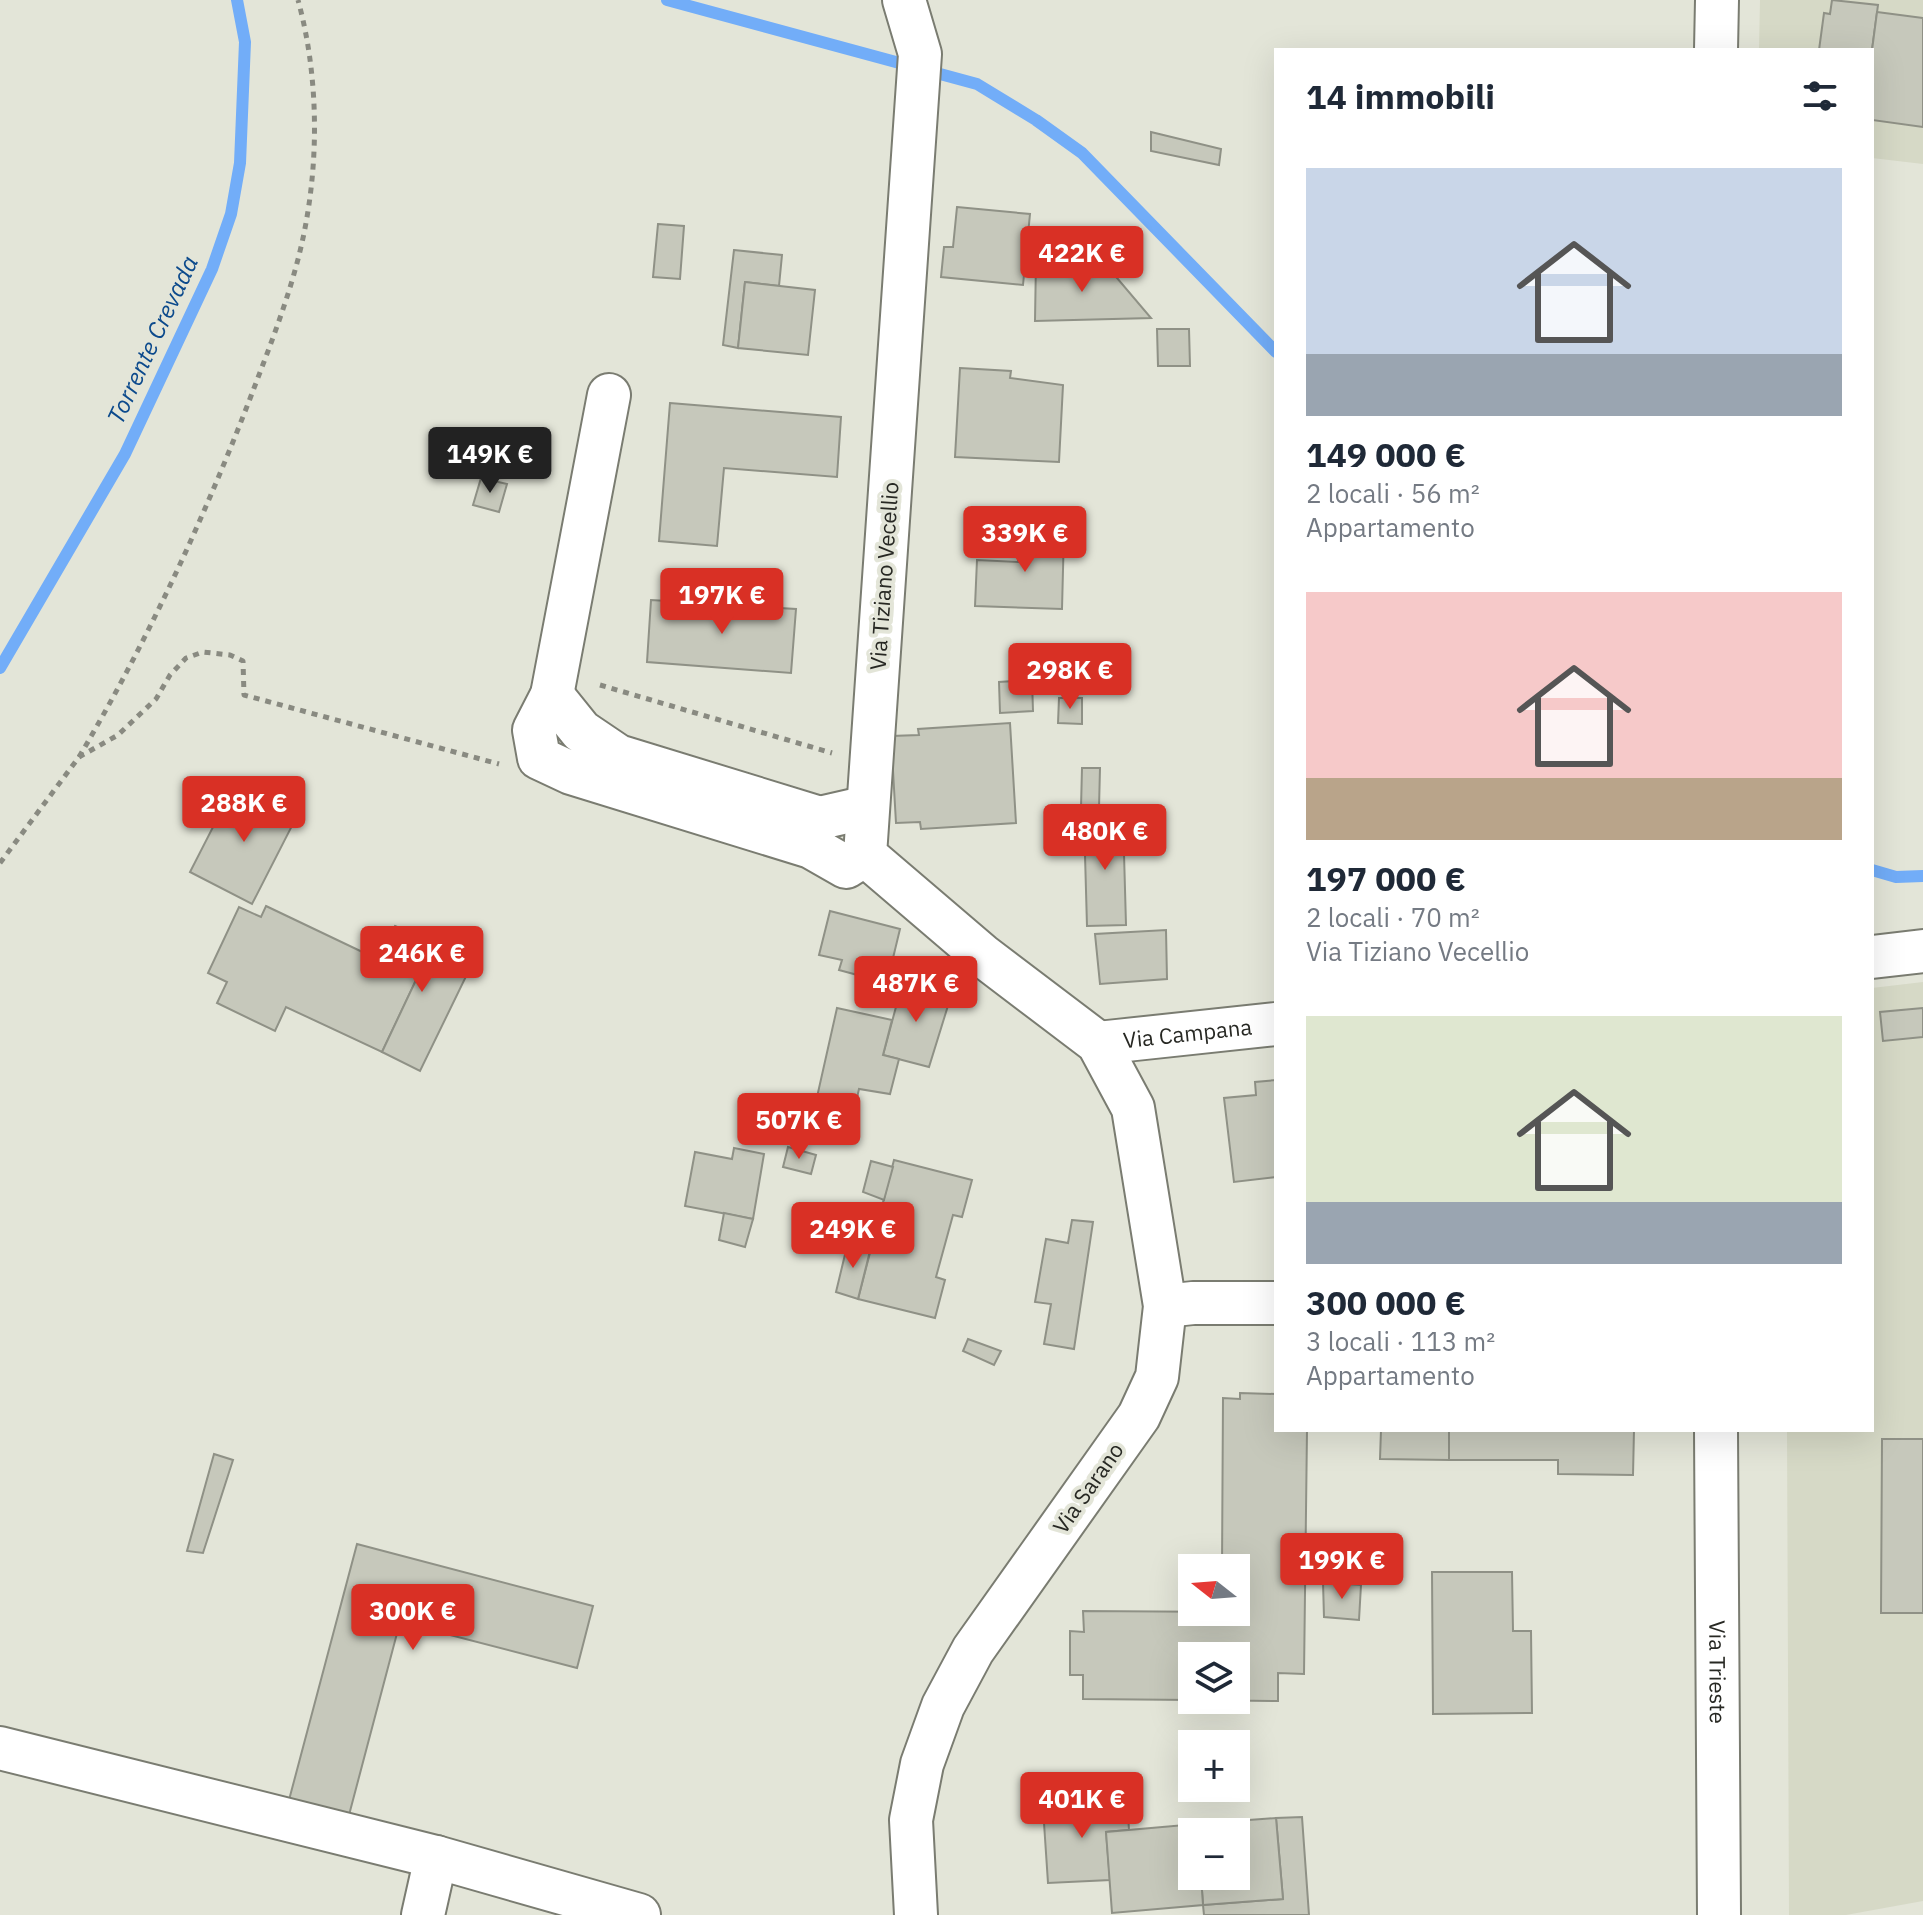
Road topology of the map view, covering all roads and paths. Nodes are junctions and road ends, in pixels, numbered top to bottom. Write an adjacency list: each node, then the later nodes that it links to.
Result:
1 (298, 0): 7 (path)
2 (904, 0): 9 (street, Via Tiziano Vecellio)
3 (1717, 0): 4 (street)
4 (1716, 48)
5 (609, 395): 6 (street)
6 (554, 684): 8 (street); 9 (path); 10 (street)
7 (79, 757): 8 (path); 12 (path)
8 (539, 758): 11 (street)
9 (871, 765): 10 (street, Via Tiziano Vecellio)
10 (868, 807): 11 (street, Via Tiziano Vecellio)
11 (865, 855): 16 (street)
12 (0, 863)
13 (1923, 951): 14 (street)
14 (1874, 957)
15 (1274, 1024): 16 (street, Via Campana)
16 (1098, 1043): 18 (street, Via Sarano)
17 (1274, 1303): 18 (street)
18 (1165, 1306): 24 (street, Via Sarano)
19 (1716, 1432): 25 (street, Via Trieste)
20 (0, 1748): 21 (street)
21 (436, 1857): 22 (street); 23 (street)
22 (423, 1915)
23 (639, 1915)
24 (916, 1915)
25 (1719, 1915)

